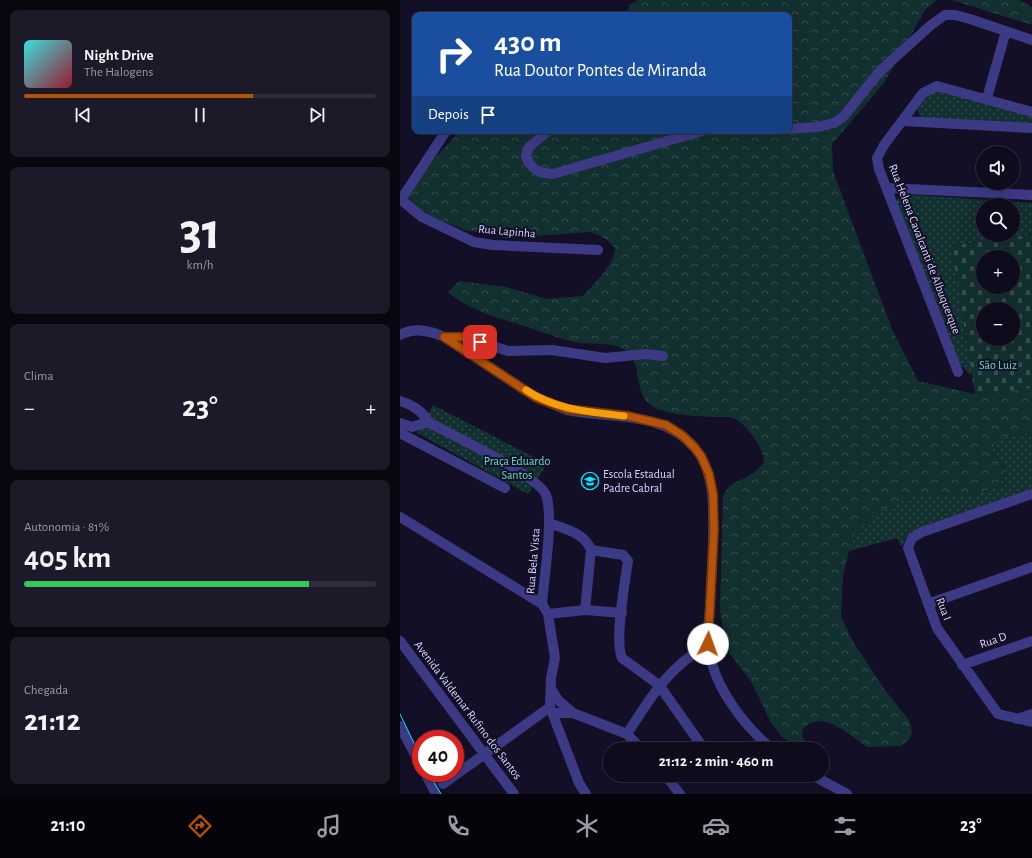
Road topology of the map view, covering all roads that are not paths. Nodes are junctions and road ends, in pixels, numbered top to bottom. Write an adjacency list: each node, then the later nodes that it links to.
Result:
1 (1006, 31): 2 (street); 3 (street); 7 (street)
2 (1032, 40)
3 (987, 98): 4 (street); 5 (street, Rua Helena Cavalcanti de Albuquerque)
4 (1032, 112)
5 (903, 121): 6 (street); 11 (street, Rua Helena Cavalcanti de Albuquerque)
6 (1032, 128)
7 (792, 129)
8 (444, 134): 13 (street)
9 (544, 134): 10 (street)
10 (692, 134)
11 (887, 188): 12 (street); 18 (street, Rua Helena Cavalcanti de Albuquerque)
12 (1032, 195)
13 (400, 201): 14 (street, Rua Lapinha)
14 (598, 250)
15 (400, 335): 16 (street)
16 (444, 337): 17 (street); 36 (street)
17 (663, 356)
18 (958, 372)
19 (400, 401): 20 (street, Rua Bela Vista)
20 (428, 422): 21 (street); 26 (street, Rua Bela Vista)
21 (400, 423)
22 (400, 433): 23 (street)
23 (505, 488)
24 (1032, 494): 30 (street, Rua I)
25 (400, 517): 29 (street)
26 (549, 523): 27 (street); 29 (street, Rua Bela Vista)
27 (591, 550): 31 (street); 32 (street)
28 (1032, 567): 30 (street)
29 (542, 604): 33 (street, Rua Bela Vista)
30 (928, 604): 37 (street, Rua I)
31 (585, 610): 32 (street); 33 (street)
32 (622, 613): 38 (street)
33 (548, 614): 39 (street, Rua Bela Vista)
34 (400, 641): 51 (street, Avenida Valdemar Rufino dos Santos)
35 (1032, 641): 37 (street, Rua D)
36 (708, 644): 38 (street); 49 (street)
37 (962, 665): 43 (street, Rua I)
38 (659, 686): 46 (street); 48 (street)
39 (551, 689): 40 (street, Rua Bela Vista); 41 (street)
40 (551, 710): 41 (street); 51 (street); 58 (street, Rua Bela Vista)
41 (573, 713): 46 (street)
42 (1032, 714): 43 (street)
43 (1017, 719): 44 (street, Rua I)
44 (1032, 722)
45 (400, 726): 50 (street)
46 (627, 734): 47 (street)
47 (634, 742)
48 (699, 742)
49 (764, 742)
50 (412, 749)
51 (486, 755): 55 (street); 57 (street, Avenida Valdemar Rufino dos Santos)
52 (430, 782): 56 (street)
53 (671, 782): 59 (street)
54 (825, 782): 60 (street)
55 (443, 784)
56 (436, 794)
57 (514, 794)
58 (586, 794)
59 (680, 794)
60 (848, 794)

